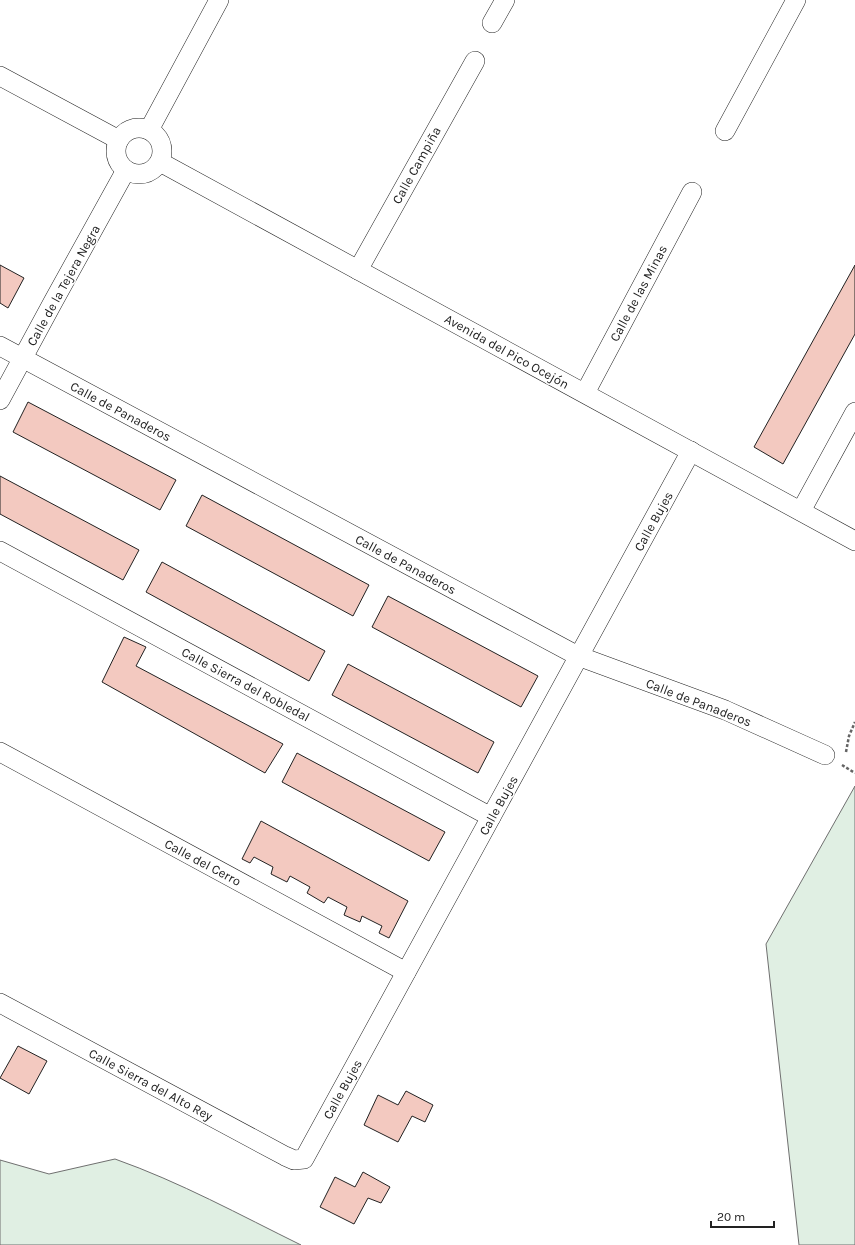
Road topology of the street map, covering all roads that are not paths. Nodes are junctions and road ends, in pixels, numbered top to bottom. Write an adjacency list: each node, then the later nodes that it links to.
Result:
1 (219, 0): 7 (street)
2 (505, 0): 4 (street)
3 (796, 0): 8 (street)
4 (492, 23)
5 (475, 61): 13 (street, Calle Campiña)
6 (0, 76): 9 (street)
7 (149, 130): 9 (street); 10 (street)
8 (726, 131)
9 (119, 140): 11 (street)
10 (160, 162): 11 (street); 13 (street, Avenida del Pico Ocejón)
11 (126, 170): 15 (street, Calle de la Tejera Negra)
12 (692, 192): 16 (street, Calle de las Minas)
13 (358, 270): 16 (street, Avenida del Pico Ocejón)
14 (0, 346): 15 (street, Calle de Panaderos)
15 (23, 358): 17 (street, Calle de la Tejera Negra); 23 (street, Calle de Panaderos)
16 (584, 393): 19 (street, Avenida del Pico Ocejón)
17 (0, 400)
18 (855, 412): 20 (street)
19 (692, 452): 20 (street, Avenida del Pico Ocejón); 23 (street, Calle Bujes)
20 (801, 512): 21 (street, Avenida del Pico Ocejón)
21 (855, 540)
22 (0, 551): 26 (street, Calle Sierra del Robledal)
23 (578, 656): 25 (street, Calle de Panaderos); 26 (street, Calle Bujes)
24 (0, 752): 27 (street, Calle del Cerro)
25 (825, 755)
26 (491, 817): 27 (street, Calle Bujes)
27 (406, 972): 29 (street, Calle Bujes)
28 (0, 1002): 29 (street, Calle Sierra del Alto Rey)
29 (304, 1159)

